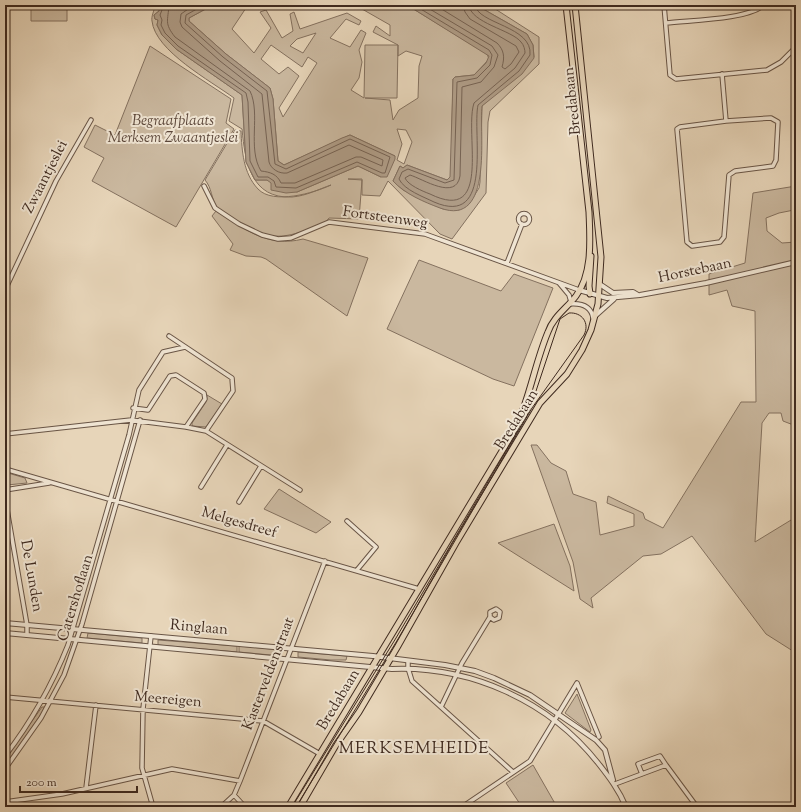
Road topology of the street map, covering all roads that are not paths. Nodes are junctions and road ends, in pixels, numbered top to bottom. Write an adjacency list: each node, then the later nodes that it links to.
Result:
1 (566, 5): 9 (main road, Bredabaan)
2 (576, 5): 10 (main road, Bredabaan)
3 (664, 5): 5 (street)
4 (764, 5): 5 (street)
5 (666, 23): 7 (street)
6 (796, 47): 7 (street)
7 (722, 74): 11 (street)
8 (91, 120): 20 (street, Zwaantjeslei)
9 (578, 120): 10 (main road); 14 (main road, Bredabaan)
10 (588, 121): 19 (main road, Bredabaan)
11 (726, 121): 11 (street)
12 (204, 186): 16 (street, Fortsteenweg)
13 (522, 224): 16 (street)
14 (590, 243): 18 (main road); 21 (main road, Bredabaan)
15 (796, 262): 23 (street, Horstebaan)
16 (507, 263): 17 (street, Fortsteenweg)
17 (558, 282): 21 (street, Fortsteenweg); 26 (street)
18 (589, 286): 19 (main road); 22 (main road)
19 (600, 288): 23 (street); 24 (main road, Bredabaan)
20 (5, 290)
21 (579, 290): 22 (street, Horstebaan); 26 (main road, Bredabaan)
22 (590, 294): 24 (street, Horstebaan)
23 (639, 295): 25 (street, Horstebaan)
24 (599, 296): 25 (street, Horstebaan); 27 (main road, Bredabaan)
25 (615, 298): 27 (street)
26 (570, 303): 27 (street); 50 (main road, Bredabaan)
27 (594, 319): 66 (main road, Bredabaan)
28 (169, 336): 29 (street)
29 (186, 347): 30 (street, Catershoflaan); 34 (street)
30 (133, 408): 31 (street, Catershoflaan); 33 (street)
31 (131, 420): 32 (street); 35 (street); 44 (street, Catershoflaan)
32 (140, 420): 33 (street); 45 (street, Catershoflaan)
33 (186, 427): 34 (street)
34 (206, 432): 36 (street)
35 (5, 434)
36 (227, 445): 37 (street); 40 (street)
37 (261, 466): 42 (street); 46 (street)
38 (5, 469): 39 (street, Melgesdreef)
39 (52, 482): 41 (street, Melgesdreef); 44 (street, Melgesdreef)
40 (201, 487)
41 (5, 490)
42 (300, 490)
43 (5, 498): 53 (street, De Lunden)
44 (110, 499): 45 (street, Melgesdreef); 54 (street, Catershoflaan)
45 (117, 500): 48 (street, Melgesdreef); 55 (street, Catershoflaan)
46 (239, 502)
47 (348, 520): 49 (street)
48 (325, 561): 49 (street, Melgesdreef); 62 (street, Kasterveldenstraat)
49 (357, 570): 50 (street, Melgesdreef)
50 (419, 589): 65 (main road, Bredabaan)
51 (490, 617): 72 (street)
52 (5, 623): 53 (street, Ringlaan)
53 (27, 625): 54 (street, Ringlaan); 57 (street, De Lunden)
54 (73, 629): 55 (street, Ringlaan); 59 (street, Catershoflaan)
55 (80, 630): 58 (street, Ringlaan); 60 (street, Catershoflaan)
56 (5, 633): 57 (street, Ringlaan)
57 (28, 635): 59 (street, Ringlaan)
58 (151, 636): 61 (street); 62 (street, Ringlaan)
59 (69, 639): 60 (street, Ringlaan); 63 (street, Catershoflaan)
60 (76, 640): 61 (street, Ringlaan); 64 (street, Catershoflaan)
61 (150, 646): 67 (street, Ringlaan); 79 (street)
62 (291, 648): 65 (street, Ringlaan); 67 (street, Kasterveldenstraat)
63 (64, 653): 64 (street); 75 (street, Catershoflaan)
64 (71, 655): 76 (street, Catershoflaan)
65 (378, 657): 66 (street, Ringlaan); 69 (main road, Bredabaan)
66 (391, 658): 68 (street, Ringlaan); 70 (main road, Bredabaan)
67 (287, 659): 69 (street, Ringlaan); 81 (street, Kasterveldenstraat)
68 (408, 661): 71 (street); 72 (street, Ringlaan)
69 (373, 666): 70 (street, Ringlaan); 84 (main road, Bredabaan)
70 (384, 667): 71 (street, Ringlaan); 100 (main road, Bredabaan)
71 (408, 668): 73 (street, Ringlaan); 78 (street)
72 (459, 668): 73 (street); 80 (street, Ringlaan)
73 (455, 675): 78 (street); 82 (street, Ringlaan)
74 (5, 697): 75 (street, Meereigen)
75 (43, 700): 76 (street, Meereigen); 85 (street, Catershoflaan)
76 (51, 701): 77 (street, Meereigen); 87 (street, Catershoflaan)
77 (96, 705): 79 (street, Meereigen); 93 (street)
78 (440, 707): 88 (street)
79 (143, 709): 81 (street, Meereigen); 90 (street)
80 (559, 715): 82 (street); 83 (street); 92 (street, Ringlaan)
81 (263, 721): 84 (street, Meereigen); 91 (street, Kasterveldenstraat)
82 (556, 721): 88 (street); 92 (street, Ringlaan)
83 (599, 737)
84 (320, 754): 99 (main road, Bredabaan)
85 (5, 756)
86 (666, 765): 89 (street); 89 (street); 103 (street)
87 (5, 769)
88 (514, 772): 101 (street)
89 (642, 774): 92 (street)
90 (143, 775): 91 (street); 93 (street); 96 (street)
91 (240, 781): 94 (street, Kasterveldenstraat)
92 (614, 783): 102 (street)
93 (86, 788): 95 (street)
94 (234, 795): 97 (street); 98 (street)
95 (5, 802)
96 (153, 807)
97 (221, 807)
98 (245, 807)
99 (288, 807)
100 (300, 807)
101 (462, 807)
102 (626, 807)
103 (698, 807)

